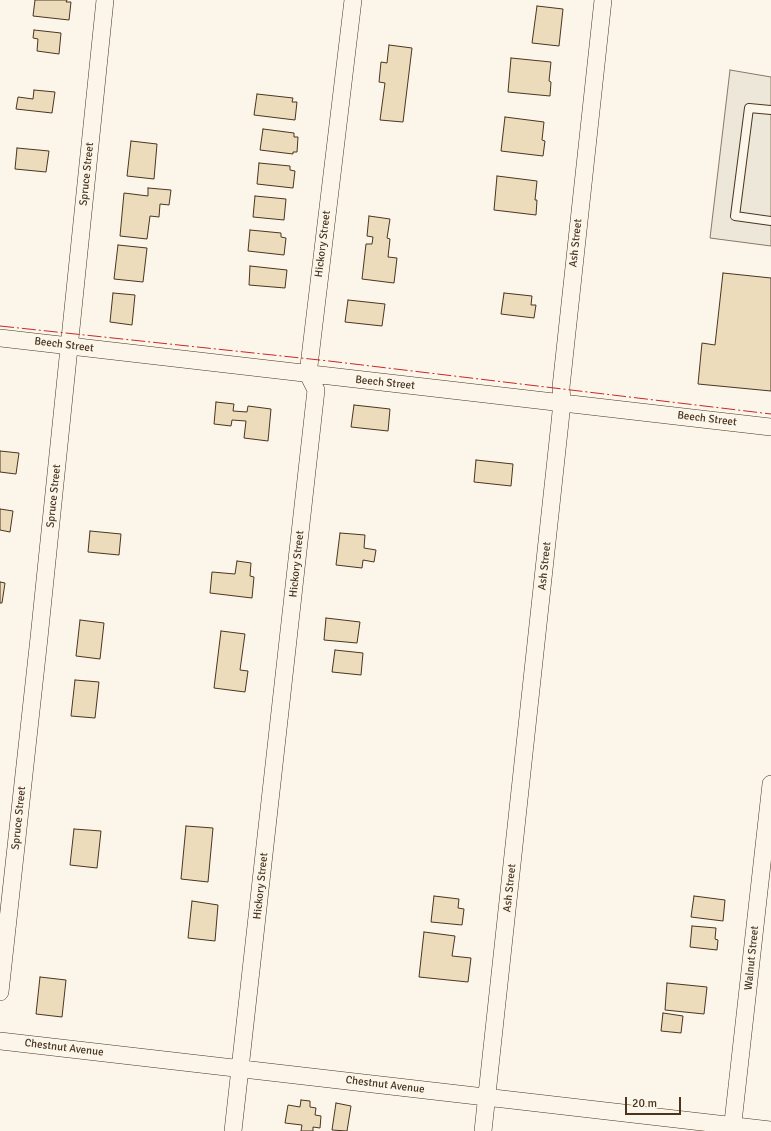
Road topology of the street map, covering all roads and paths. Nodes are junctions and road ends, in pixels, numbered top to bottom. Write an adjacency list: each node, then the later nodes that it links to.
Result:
1 (106, 0): 7 (street, Spruce Street)
2 (353, 0): 8 (street, Hickory Street)
3 (603, 0): 9 (street, Ash Street)
4 (771, 110): 5 (lane)
5 (771, 221)
6 (0, 338): 7 (street, Beech Street)
7 (69, 346): 8 (street, Beech Street); 12 (street, Spruce Street)
8 (308, 374): 9 (street, Beech Street); 14 (street, Hickory Street)
9 (562, 402): 10 (street, Beech Street); 15 (street, Ash Street)
10 (771, 426)
11 (771, 784): 16 (street, Walnut Street)
12 (0, 992)
13 (0, 1041): 14 (street, Chestnut Avenue)
14 (240, 1068): 15 (street, Chestnut Avenue); 18 (street, Hickory Street)
15 (487, 1097): 16 (street, Chestnut Avenue); 19 (street, Ash Street)
16 (733, 1128): 17 (street, Chestnut Avenue)
17 (771, 1130)
18 (233, 1131)
19 (483, 1131)

